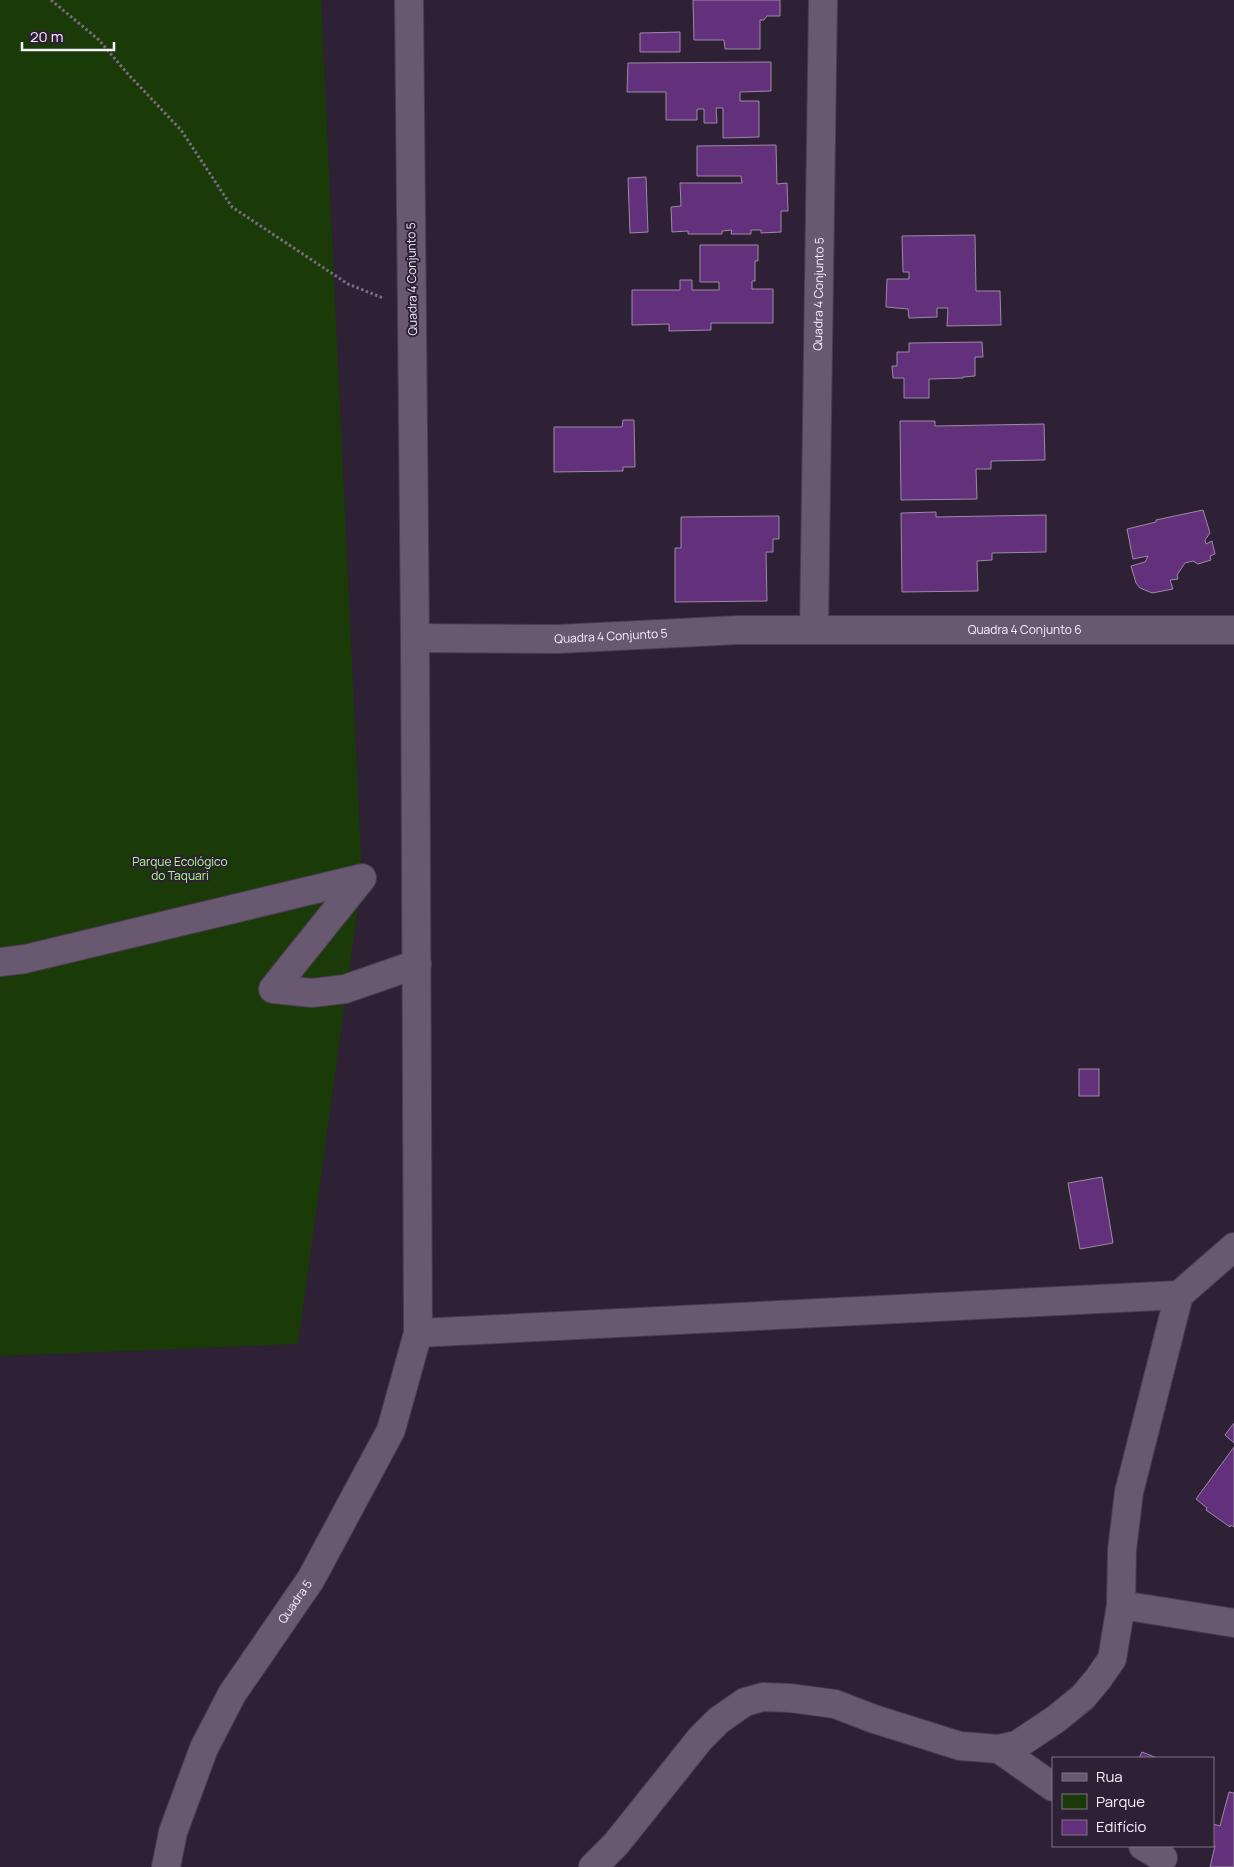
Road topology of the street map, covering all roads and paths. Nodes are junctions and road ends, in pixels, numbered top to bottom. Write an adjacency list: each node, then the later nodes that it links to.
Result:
1 (51, 0): 4 (path)
2 (409, 0): 4 (street, Quadra 4 Conjunto 5)
3 (823, 0): 5 (street, Quadra 4 Conjunto 5)
4 (412, 309): 7 (street, Quadra 4 Conjunto 5)
5 (814, 630): 6 (street, Quadra 4 Conjunto 6); 7 (street, Quadra 4 Conjunto 5)
6 (1234, 630)
7 (415, 638): 9 (street, Quadra 5)
8 (0, 962): 9 (street)
9 (417, 964): 12 (street, Quadra 5)
10 (1234, 1247): 11 (street)
11 (1179, 1295): 12 (street); 13 (street)
12 (418, 1333): 17 (street, Quadra 5)
13 (1122, 1605): 14 (street); 15 (street)
14 (1234, 1623)
15 (999, 1749): 16 (street); 18 (street)
16 (1052, 1786)
17 (166, 1867)
18 (593, 1867)

